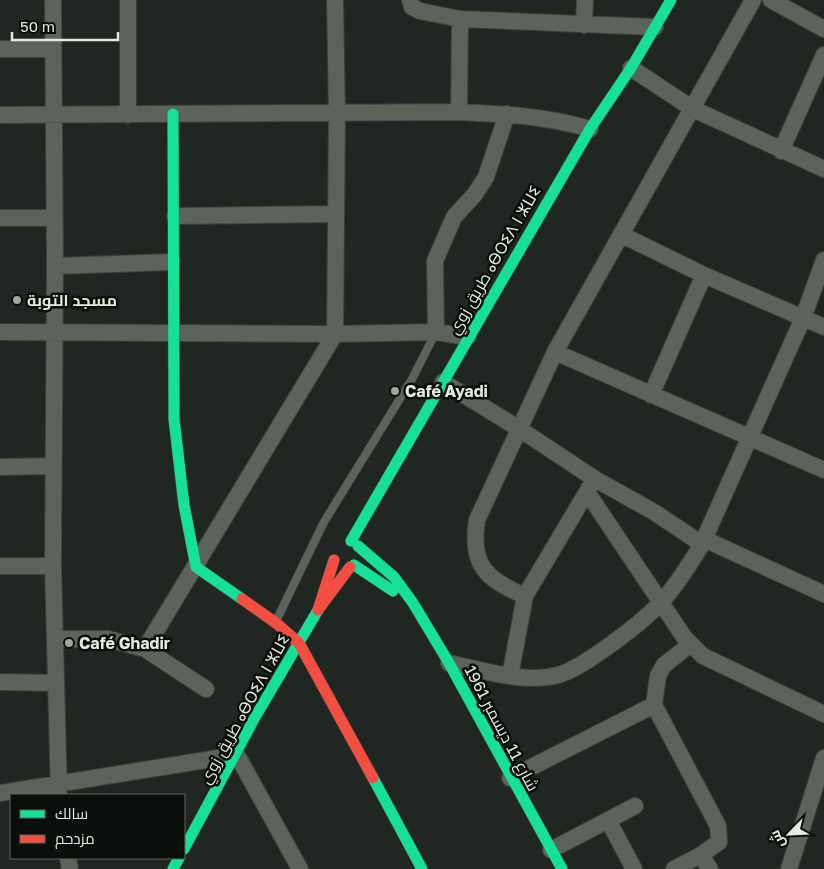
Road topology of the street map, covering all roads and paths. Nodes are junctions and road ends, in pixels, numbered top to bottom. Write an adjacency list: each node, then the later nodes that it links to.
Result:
1 (53, 0): 14 (street)
2 (128, 0): 24 (street)
3 (335, 0): 20 (street)
4 (410, 0): 9 (street)
5 (585, 0): 10 (street)
6 (671, 0): 11 (main road, طريق زوي ⴰⴱⵔⵉⴷ ⵏ ⵣⵡⵉ)
7 (753, 0): 17 (street)
8 (771, 0): 12 (street)
9 (460, 19): 10 (street); 18 (street)
10 (584, 25): 11 (street)
11 (655, 27): 16 (main road, طريق زوي ⴰⴱⵔⵉⴷ ⵏ ⵣⵡⵉ)
12 (824, 29)
13 (0, 49): 14 (street)
14 (52, 49): 23 (street)
15 (824, 55): 26 (street)
16 (631, 68): 17 (street); 25 (main road, طريق زوي ⴰⴱⵔⵉⴷ ⵏ ⵣⵡⵉ)
17 (693, 109): 26 (street); 32 (street)
18 (459, 112): 20 (street); 21 (street)
19 (173, 114): 20 (street); 24 (street); 29 (main road)
20 (337, 114): 28 (street)
21 (507, 114): 25 (street); 42 (street)
22 (0, 115): 23 (street)
23 (55, 115): 24 (street); 31 (street)
24 (128, 115)
25 (590, 129): 44 (main road, طريق زوي ⴰⴱⵔⵉⴷ ⵏ ⵣⵡⵉ)
26 (782, 151): 27 (street)
27 (824, 169)
28 (336, 214): 29 (street); 43 (street)
29 (175, 216): 34 (main road)
30 (0, 218): 31 (street)
31 (54, 218): 35 (street)
32 (622, 235): 36 (street); 45 (street)
33 (824, 260): 37 (street)
34 (172, 262): 35 (street); 41 (main road)
35 (55, 266): 40 (street)
36 (704, 275): 37 (street); 47 (street)
37 (803, 318): 38 (street); 49 (street)
38 (824, 327)
39 (0, 332): 40 (street)
40 (54, 332): 41 (street); 50 (street)
41 (172, 332): 43 (street); 60 (main road)
42 (436, 332): 43 (street); 44 (street); 66 (lane)
43 (335, 334): 60 (street)
44 (468, 337): 46 (main road, طريق زوي ⴰⴱⵔⵉⴷ ⵏ ⵣⵡⵉ)
45 (555, 352): 47 (street); 48 (street)
46 (443, 382): 48 (street); 55 (main road, طريق زوي ⴰⴱⵔⵉⴷ ⵏ ⵣⵡⵉ)
47 (651, 395): 49 (street)
48 (518, 428): 53 (street); 62 (street)
49 (749, 439): 52 (street); 54 (street)
50 (53, 466): 51 (street); 58 (street)
51 (0, 467)
52 (824, 470)
53 (591, 486): 54 (street); 62 (street); 63 (street)
54 (703, 541): 61 (street); 63 (street)
55 (354, 543): 56 (main road); 59 (main road); 64 (main road, شارع 11 ديسمبر 1961)
56 (334, 560): 59 (main road); 65 (main road)
57 (0, 566): 58 (street)
58 (53, 566): 67 (street)
59 (352, 566): 64 (main road); 65 (main road)
60 (196, 568): 66 (main road); 70 (street)
61 (824, 594)
62 (525, 596): 72 (street)
63 (661, 602): 69 (street); 72 (street)
64 (413, 603): 71 (main road, شارع 11 ديسمبر 1961)
65 (318, 610): 68 (main road, طريق زوي ⴰⴱⵔⵉⴷ ⵏ ⵣⵡⵉ)
66 (276, 623): 68 (main road)
67 (56, 639): 70 (street); 74 (street)
68 (299, 642): 78 (main road, طريق زوي ⴰⴱⵔⵉⴷ ⵏ ⵣⵡⵉ); 89 (main road)
69 (691, 644): 76 (street); 77 (street)
70 (145, 649): 75 (street)
71 (449, 662): 72 (street); 80 (main road, شارع 11 ديسمبر 1961)
72 (510, 676)
73 (0, 682): 74 (street)
74 (55, 683): 81 (street)
75 (206, 689)
76 (654, 704): 80 (street); 87 (street)
77 (824, 714)
78 (237, 755): 81 (street); 85 (main road, طريق زوي ⴰⴱⵔⵉⴷ ⵏ ⵣⵡⵉ); 88 (street)
79 (824, 758): 94 (street)
80 (510, 778): 86 (main road, شارع 11 ديسمبر 1961)
81 (58, 790): 82 (street)
82 (0, 793)
83 (635, 806): 84 (street)
84 (608, 820): 86 (street); 91 (street)
85 (185, 848)
86 (551, 850): 90 (main road, شارع 11 ديسمبر 1961)
87 (701, 855): 92 (street); 93 (street)
88 (300, 869)
89 (422, 869)
90 (562, 869)
91 (634, 869)
92 (674, 869)
93 (710, 869)
94 (789, 869)

